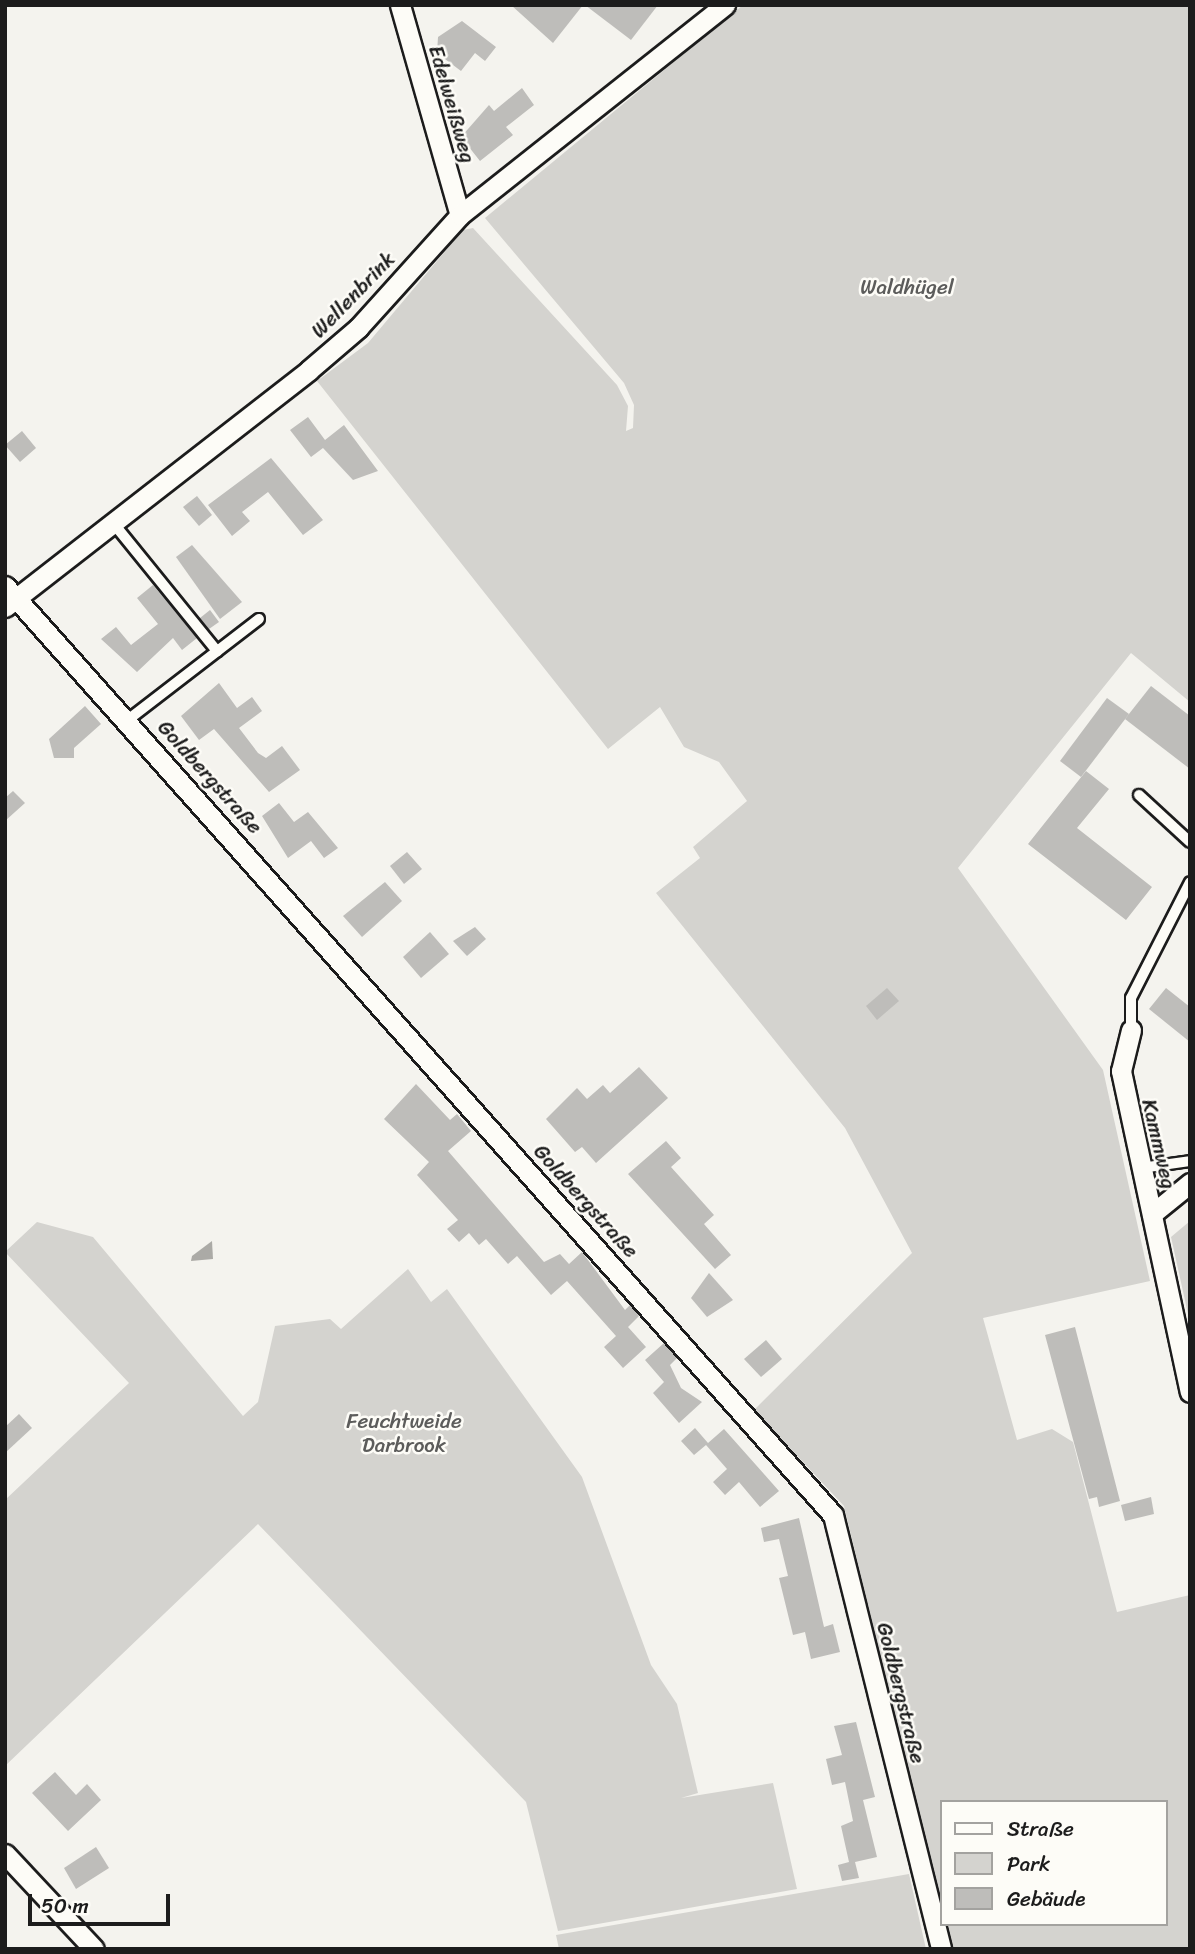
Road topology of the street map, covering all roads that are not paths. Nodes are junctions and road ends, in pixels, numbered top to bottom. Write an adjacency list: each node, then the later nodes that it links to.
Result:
1 (400, 5): 3 (street, Edelweißweg)
2 (711, 9): 3 (street, Wellenbrink)
3 (460, 215): 4 (street, Wellenbrink)
4 (114, 524): 5 (street, Wellenbrink); 7 (lane)
5 (10, 596): 8 (street, Goldbergstraße)
6 (259, 619): 7 (lane)
7 (217, 651): 8 (lane)
8 (128, 719): 20 (street, Goldbergstraße)
9 (1139, 795): 10 (lane)
10 (1190, 842)
11 (1190, 882): 12 (lane)
12 (1131, 1030): 14 (street, Kammweg)
13 (1190, 1161): 14 (lane)
14 (1141, 1168): 16 (street, Kammweg)
15 (1190, 1183): 16 (street)
16 (1152, 1214): 17 (street, Kammweg)
17 (1190, 1392)
18 (5, 1854): 19 (street)
19 (94, 1949)
20 (941, 1949)

